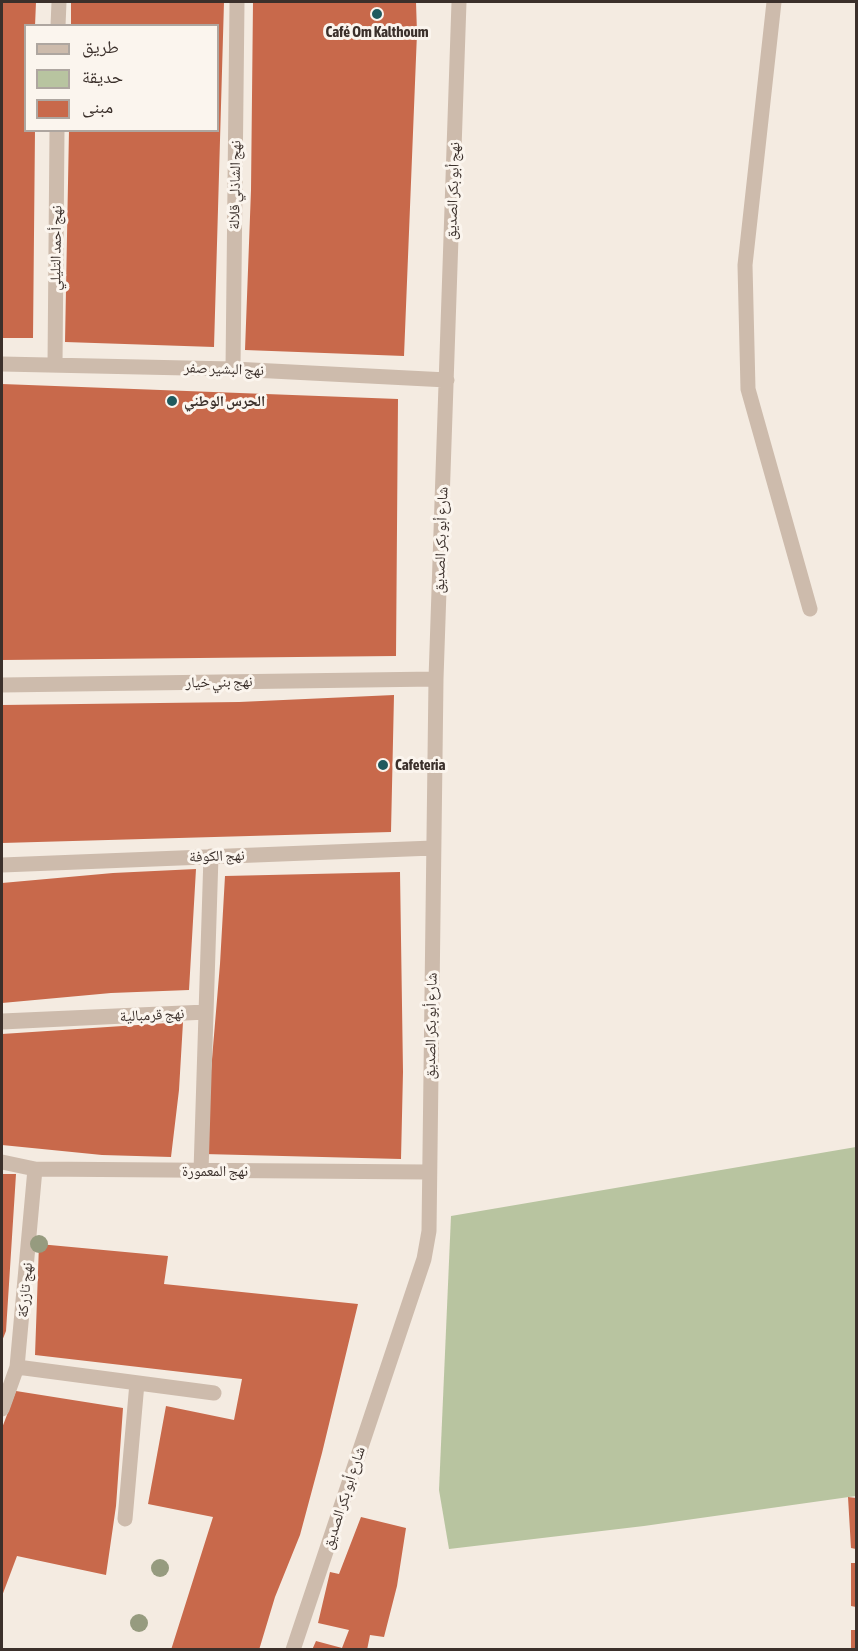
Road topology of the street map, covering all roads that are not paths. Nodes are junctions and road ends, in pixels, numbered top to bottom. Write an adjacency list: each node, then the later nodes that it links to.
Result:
1 (59, 2): 5 (street)
2 (237, 2): 9 (street, نهج الشاذلي قلالة)
3 (459, 2): 10 (street, نهج أبو بكر الصديق)
4 (774, 2): 11 (street)
5 (58, 24)
6 (57, 132): 8 (street, نهج أحمد التليلي)
7 (2, 364): 8 (street, نهج البشير صفر)
8 (55, 365): 9 (street, نهج البشير صفر)
9 (233, 369): 10 (street, نهج البشير صفر)
10 (447, 380): 12 (street, شارع أبو بكر الصديق)
11 (810, 609)
12 (436, 679): 13 (street, نهج بني خيار); 14 (street, شارع أبو بكر الصديق)
13 (2, 685)
14 (433, 848): 15 (street, نهج الكوفة); 22 (street, شارع أبو بكر الصديق)
15 (211, 856): 16 (street, نهج الكوفة); 17 (street)
16 (2, 865)
17 (206, 1012): 18 (street, نهج قرمبالية); 21 (street)
18 (2, 1022)
19 (2, 1162): 20 (street, نهج المعمورة)
20 (35, 1169): 21 (street, نهج المعمورة); 23 (street, نهج تازركة)
21 (201, 1171): 22 (street, نهج المعمورة)
22 (428, 1172): 28 (street, شارع أبو بكر الصديق)
23 (17, 1367): 24 (street); 26 (street, نهج تازركة)
24 (137, 1383): 25 (street); 27 (street)
25 (214, 1393)
26 (2, 1409)
27 (125, 1519)
28 (293, 1650)

